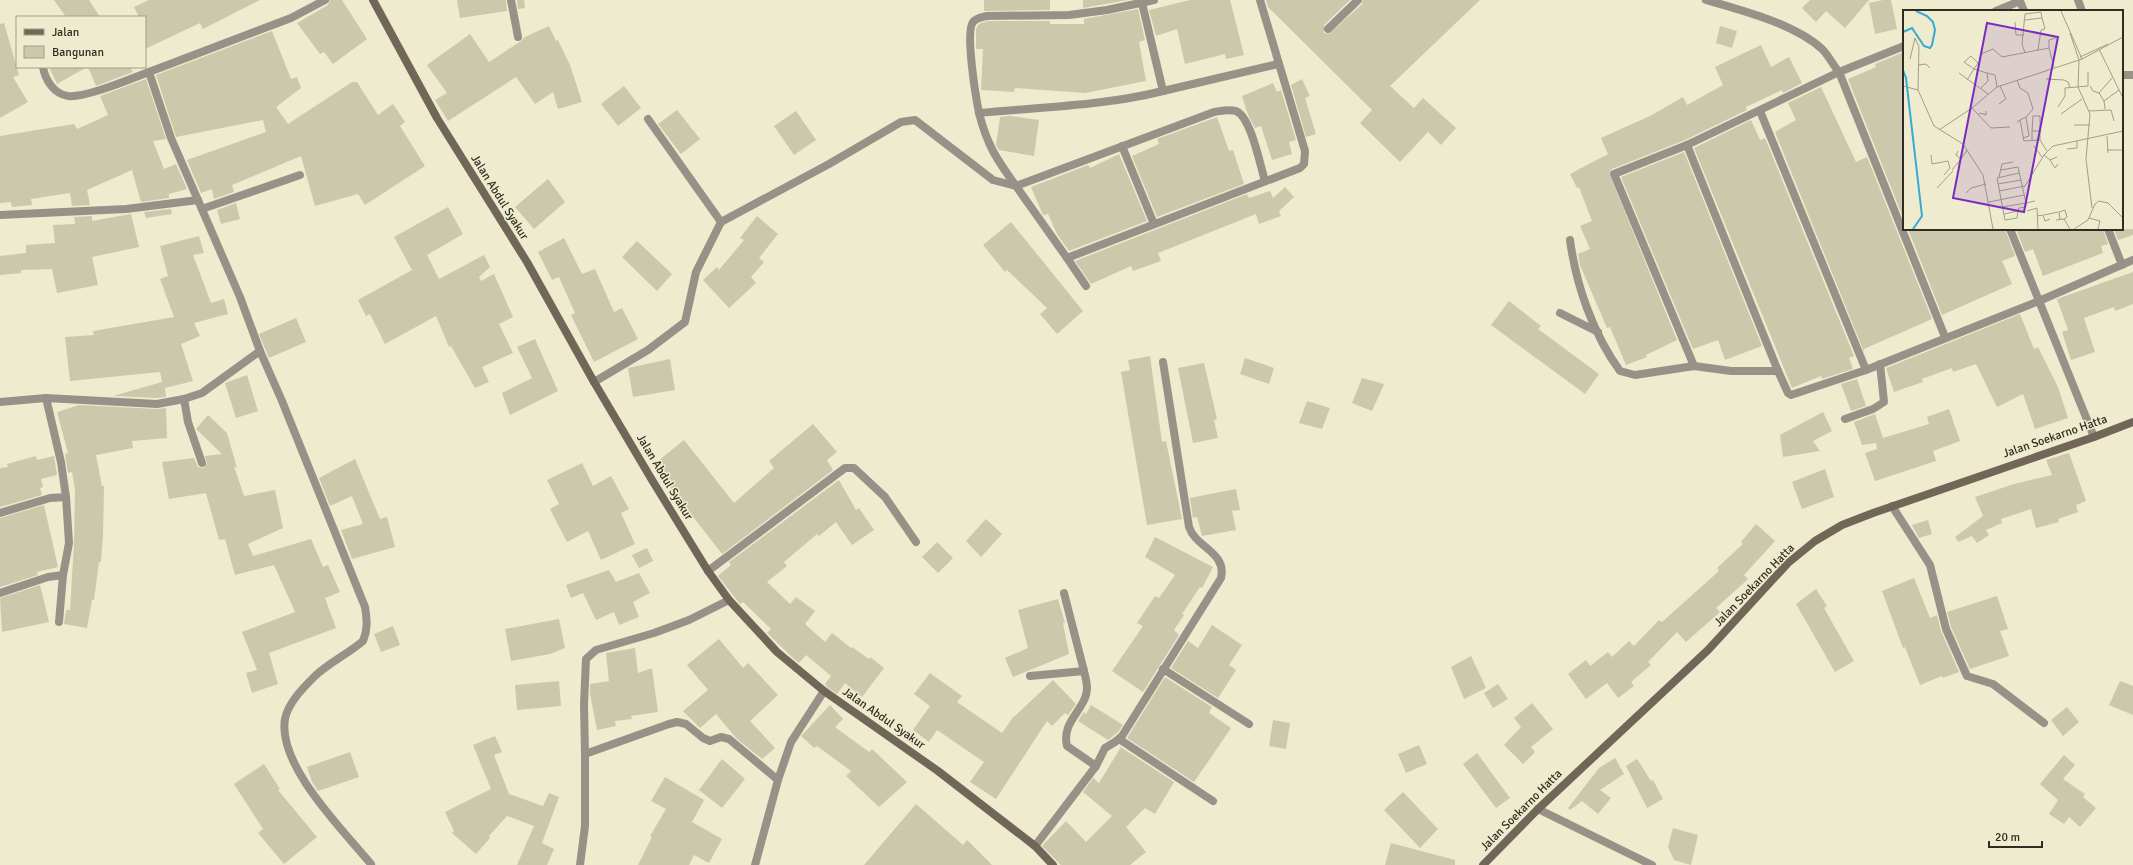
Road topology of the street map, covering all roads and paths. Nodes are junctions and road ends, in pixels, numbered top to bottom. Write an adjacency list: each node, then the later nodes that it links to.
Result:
1 (325, 0): 19 (street)
2 (373, 0): 52 (street, Jalan Abdul Syakur)
3 (511, 0): 15 (street)
4 (1154, 0): 10 (street)
5 (1260, 0): 17 (street)
6 (1358, 0): 14 (street)
7 (1706, 0): 20 (street)
8 (2021, 0): 11 (street); 12 (street)
9 (2078, 0): 13 (street)
10 (1142, 3): 21 (street); 23 (street)
11 (1998, 10)
12 (2024, 10)
13 (2082, 10)
14 (1328, 29)
15 (518, 37)
16 (1903, 46): 20 (street)
17 (1278, 64): 21 (street); 28 (street)
18 (43, 68): 19 (street)
19 (149, 72): 30 (street)
20 (1839, 72): 22 (street); 45 (street)
21 (1163, 91): 23 (street)
22 (1760, 111): 25 (street); 50 (street)
23 (979, 113): 29 (street)
24 (648, 119): 33 (street)
25 (1687, 145): 49 (street); 51 (street)
26 (1122, 146): 28 (street); 29 (street); 34 (street)
27 (300, 175): 31 (street)
28 (1265, 181): 34 (street)
29 (1016, 186): 33 (street); 38 (street)
30 (198, 200): 31 (street); 32 (street)
31 (202, 209): 46 (street)
32 (0, 216)
33 (720, 222): 52 (street)
34 (1154, 224): 38 (street)
35 (2010, 230): 42 (street)
36 (2108, 230): 40 (street)
37 (1570, 240): 44 (street)
38 (1067, 258): 41 (street)
39 (2133, 260): 40 (street)
40 (2122, 265): 42 (street)
41 (1086, 286)
42 (2039, 300): 45 (street); 58 (street)
43 (1560, 313): 44 (street)
44 (1598, 332): 49 (street)
45 (1944, 337): 48 (street)
46 (260, 351): 54 (street); 83 (street)
47 (1162, 362): 70 (street)
48 (1880, 364): 50 (street); 56 (street)
49 (1694, 366): 51 (street)
50 (1866, 370): 51 (street)
51 (1778, 371)
52 (594, 382): 64 (street, Jalan Abdul Syakur)
53 (46, 398): 54 (street); 55 (street); 60 (street)
54 (184, 399): 59 (street)
55 (0, 402)
56 (1845, 419)
57 (2133, 422): 58 (street, Jalan Soekarno Hatta)
58 (2094, 437): 61 (street, Jalan Soekarno Hatta)
59 (202, 462)
60 (66, 497): 62 (street); 65 (street)
61 (1892, 506): 74 (street); 81 (street, Jalan Soekarno Hatta)
62 (0, 513)
63 (916, 542): 64 (street)
64 (708, 571): 68 (street, Jalan Abdul Syakur)
65 (63, 575): 66 (street); 69 (street)
66 (0, 593)
67 (1064, 593): 71 (street)
68 (729, 600): 73 (street, Jalan Abdul Syakur); 77 (street)
69 (59, 622)
70 (1163, 669): 75 (street); 76 (street)
71 (1084, 671): 72 (street); 78 (street)
72 (1030, 676)
73 (824, 691): 79 (street); 82 (street, Jalan Abdul Syakur)
74 (2044, 723)
75 (1249, 724)
76 (1119, 739): 78 (street); 80 (street)
77 (585, 754): 79 (street); 84 (street)
78 (1096, 766): 82 (street)
79 (778, 780): 85 (street)
80 (1214, 801)
81 (1538, 809): 87 (street, Jalan Soekarno Hatta); 88 (street)
82 (1035, 846): 86 (street, Jalan Abdul Syakur)
83 (371, 864)
84 (580, 865)
85 (755, 865)
86 (1053, 865)
87 (1483, 865)
88 (1654, 865)

